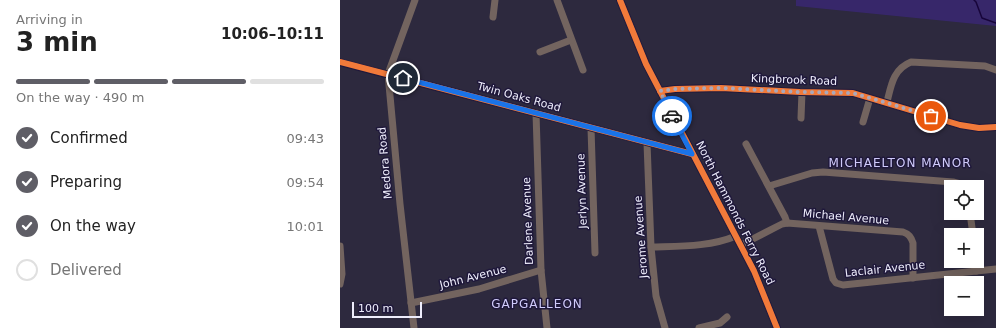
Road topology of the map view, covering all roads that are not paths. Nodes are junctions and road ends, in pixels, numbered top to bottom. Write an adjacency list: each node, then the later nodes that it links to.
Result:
1 (415, 0): 11 (street, Medora Road)
2 (495, 0): 5 (street)
3 (557, 0): 6 (street)
4 (620, 0): 12 (street, North Hammonds Ferry Road)
5 (493, 17)
6 (571, 40): 7 (street); 9 (street)
7 (540, 52)
8 (340, 62): 11 (street, Twin Oaks Road)
9 (583, 70)
10 (996, 70): 15 (street)
11 (388, 74): 16 (street, Twin Oaks Road); 39 (street, Medora Road)
12 (660, 91): 13 (street, Kingbrook Road); 23 (street, North Hammonds Ferry Road)
13 (802, 92): 14 (street, Kingbrook Road); 17 (street)
14 (870, 98): 15 (street, Kingbrook Road); 18 (street)
15 (887, 102): 19 (street, Kingbrook Road)
16 (536, 113): 20 (street, Twin Oaks Road); 35 (street, Darlene Avenue)
17 (801, 118)
18 (863, 122)
19 (996, 127)
20 (591, 128): 21 (street, Twin Oaks Road); 32 (street, Jerlyn Avenue)
21 (647, 143): 23 (street, Twin Oaks Road); 31 (street, Jerome Avenue)
22 (746, 144): 25 (street)
23 (692, 154): 28 (street, North Hammonds Ferry Road)
24 (944, 181): 25 (street)
25 (769, 186): 26 (street)
26 (787, 223): 27 (street, Michael Avenue); 29 (street, Michael Avenue)
27 (819, 226): 37 (street, Michael Avenue); 37 (street, Laclair Avenue)
28 (736, 236): 29 (street, North Hammonds Ferry Road); 31 (street)
29 (741, 245): 45 (street, North Hammonds Ferry Road)
30 (340, 246): 38 (street)
31 (651, 247): 43 (street, Jerome Avenue)
32 (595, 253)
33 (976, 268): 36 (street)
34 (996, 269): 36 (street, Laclair Avenue)
35 (541, 270): 39 (street, John Avenue); 42 (street, Darlene Avenue)
36 (976, 271): 37 (street, Laclair Avenue)
37 (913, 278)
38 (340, 284)
39 (411, 303): 41 (street, Medora Road)
40 (728, 317): 44 (street)
41 (414, 328)
42 (547, 328)
43 (665, 328)
44 (699, 328)
45 (777, 328)

